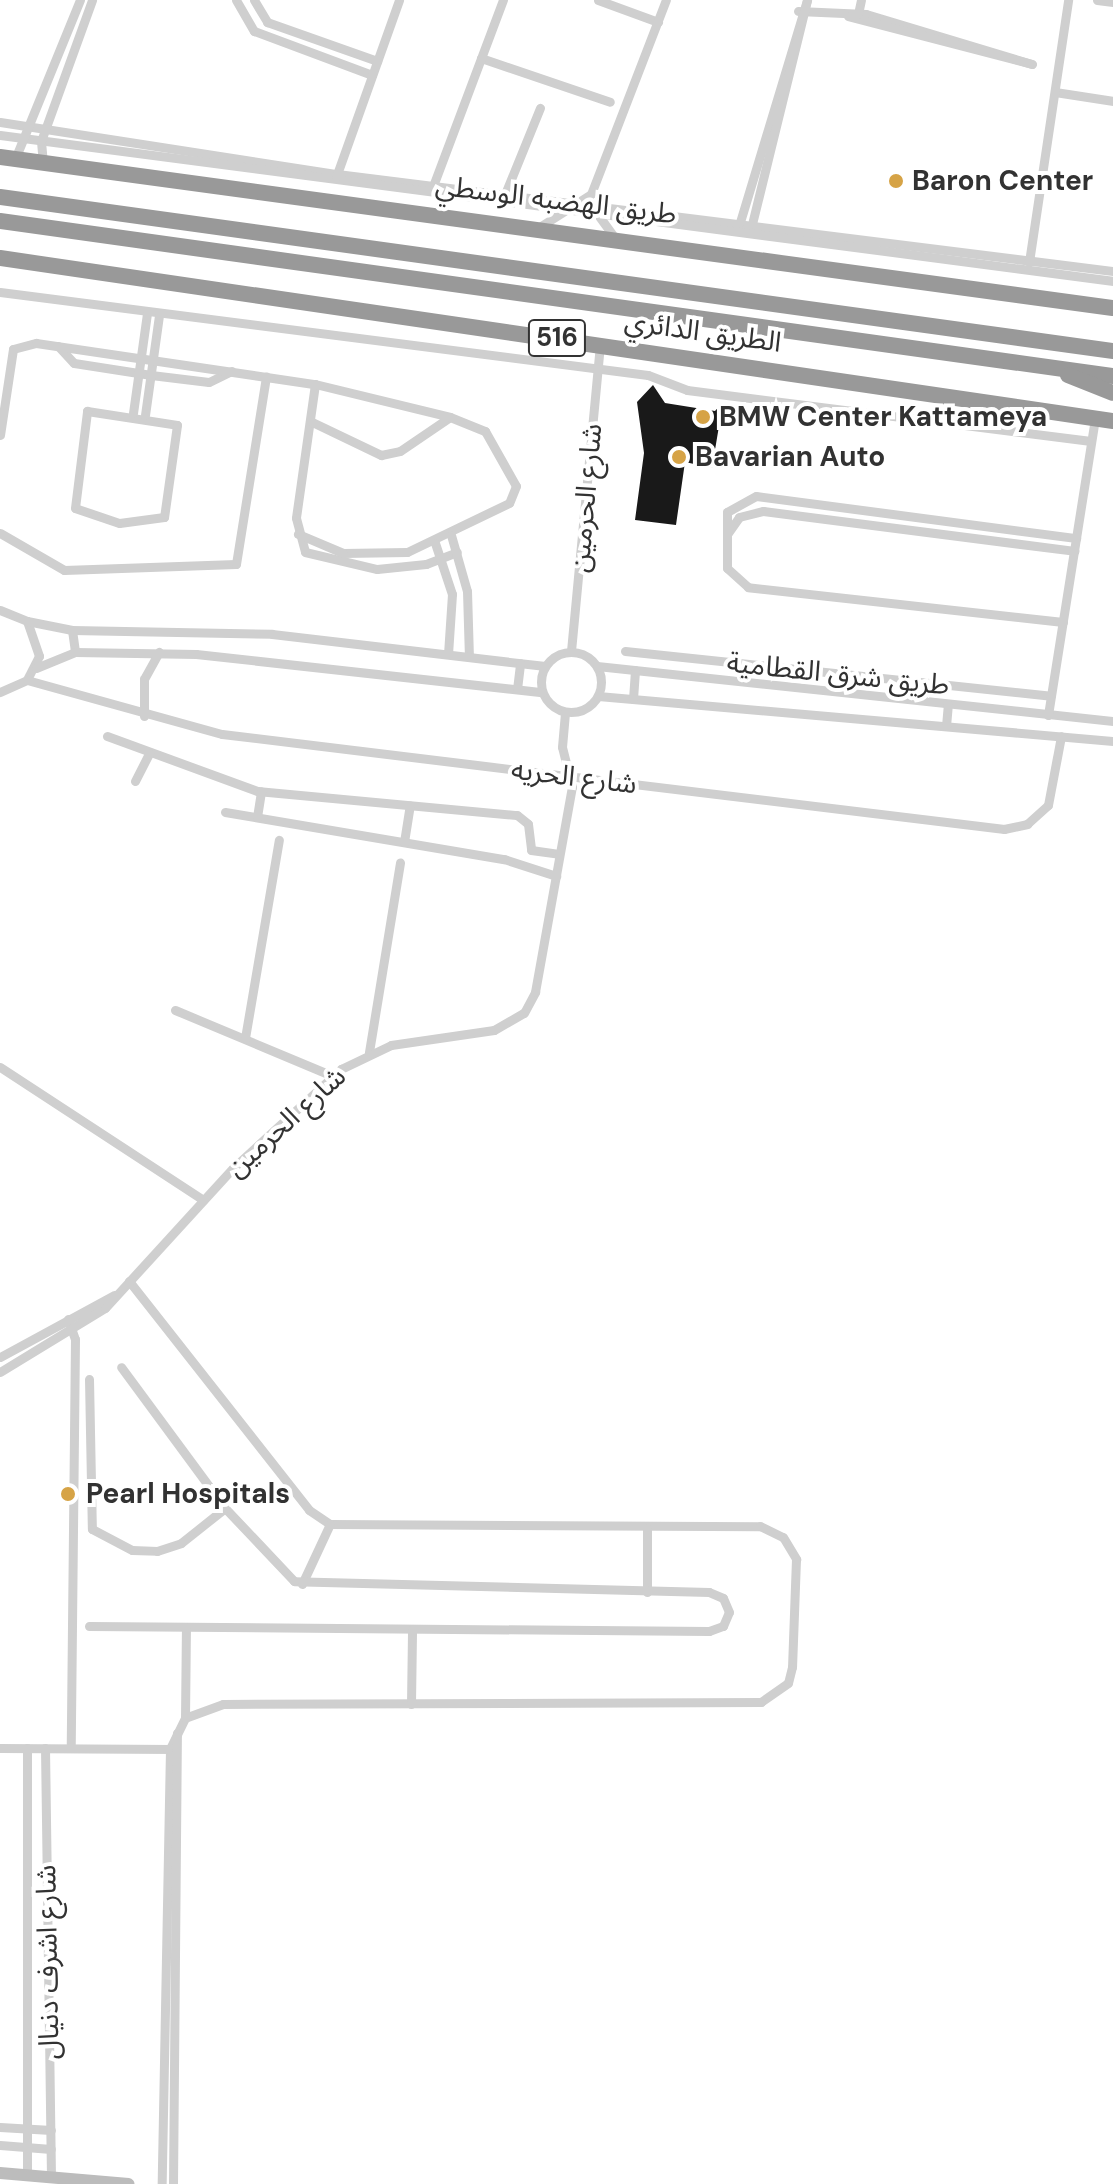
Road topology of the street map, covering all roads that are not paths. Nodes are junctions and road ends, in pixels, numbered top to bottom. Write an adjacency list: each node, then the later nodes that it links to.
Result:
1 (80, 0): 26 (street)
2 (92, 0): 27 (street)
3 (236, 0): 19 (street)
4 (254, 0): 17 (street)
5 (399, 0): 17 (street)
6 (503, 0): 16 (street)
7 (598, 0): 15 (street)
8 (666, 0): 15 (street)
9 (861, 0): 14 (street)
10 (1068, 0): 21 (street)
11 (1097, 0): 12 (street)
12 (1113, 2)
13 (809, 15): 14 (street); 18 (street); 20 (street)
14 (853, 15): 14 (street)
15 (658, 22): 39 (street)
16 (481, 58): 23 (street); 36 (street)
17 (377, 61): 19 (street)
18 (781, 72): 20 (street); 28 (street)
19 (372, 75): 35 (street)
20 (793, 75): 30 (street)
21 (1055, 92): 22 (street); 48 (street)
22 (1113, 101)
23 (610, 102)
24 (540, 108): 37 (street)
25 (0, 122): 26 (street, طريق الهضبه الوسطي)
26 (33, 127): 27 (street, طريق الهضبه الوسطي); 31 (street)
27 (45, 129): 32 (street); 35 (street, طريق الهضبه الوسطي)
28 (764, 134): 30 (street); 43 (street)
29 (0, 135): 31 (street, طريق الهضبه الوسطي)
30 (776, 137): 44 (street)
31 (29, 140): 32 (street, طريق الهضبه الوسطي); 33 (street)
32 (41, 141): 34 (street); 35 (street, طريق الهضبه الوسطي)
33 (7, 158): 34 (highway)
34 (43, 164): 45 (highway)
35 (335, 179): 36 (street, طريق الهضبه الوسطي); 40 (street, طريق الهضبه الوسطي)
36 (433, 186): 37 (street, طريق الهضبه الوسطي)
37 (505, 194): 39 (street, طريق الهضبه الوسطي)
38 (0, 197): 57 (highway, الطريق الدائري / 516)
39 (589, 200): 40 (street); 41 (street); 43 (street, طريق الهضبه الوسطي)
40 (571, 213): 41 (street, طريق الهضبه الوسطي); 45 (street)
41 (597, 216): 46 (street); 48 (street, طريق الهضبه الوسطي)
42 (0, 221): 60 (highway, الطريق الدائري / 516)
43 (740, 222): 44 (street, طريق الهضبه الوسطي)
44 (752, 224): 48 (street, طريق الهضبه الوسطي)
45 (517, 229): 46 (highway)
46 (624, 244): 52 (highway)
47 (0, 258): 55 (highway, الطريق الدائري / 516)
48 (1028, 264): 49 (street, طريق الهضبه الوسطي); 50 (street, طريق الهضبه الوسطي)
49 (1113, 271)
50 (1113, 281)
51 (0, 292): 53 (street)
52 (1113, 308)
53 (147, 314): 54 (street); 58 (street)
54 (159, 316): 59 (street); 61 (street)
55 (600, 344): 61 (street, شارع الحرمين); 72 (highway, الطريق الدائري / 516)
56 (58, 346): 58 (street); 63 (street); 75 (street)
57 (1113, 351)
58 (141, 358): 59 (street); 63 (street)
59 (153, 360): 62 (street); 64 (street)
60 (1052, 367): 66 (highway, الطريق الدائري / 516); 68 (highway, 516)
61 (598, 370): 76 (street); 98 (street, شارع الحرمين)
62 (232, 371): 64 (street); 65 (street)
63 (139, 373): 64 (street); 69 (street)
64 (151, 375): 70 (street)
65 (266, 376): 67 (street); 82 (street)
66 (1113, 376)
67 (315, 384): 71 (street); 73 (street)
68 (1113, 393)
69 (133, 413): 70 (street); 70 (street)
70 (145, 415)
71 (450, 417): 73 (street); 84 (street)
72 (1095, 419): 74 (highway, الطريق الدائري / 516); 76 (street)
73 (310, 421): 83 (street)
74 (1113, 421)
75 (0, 435)
76 (1091, 441): 86 (street)
77 (778, 499): 78 (street); 79 (street); 85 (street)
78 (776, 512): 80 (street); 85 (street)
79 (898, 514): 80 (street); 81 (street)
80 (896, 527): 87 (street)
81 (1000, 528): 86 (street); 87 (street)
82 (0, 533)
83 (298, 534): 91 (street); 93 (street)
84 (451, 535): 88 (street); 90 (street)
85 (727, 536): 96 (street)
86 (1076, 538): 89 (street)
87 (999, 541): 89 (street)
88 (435, 543): 91 (street); 92 (street)
89 (1074, 551): 96 (street)
90 (457, 552): 92 (street); 103 (street)
91 (362, 555): 93 (street)
92 (442, 560): 93 (street); 102 (street)
93 (361, 568)
94 (1, 609): 95 (street)
95 (27, 621): 97 (street); 107 (street)
96 (1063, 622): 114 (street)
97 (72, 630): 100 (street); 102 (street)
98 (571, 651): 105 (street); 106 (street)
99 (625, 651): 114 (street, طريق شرق القطامية)
100 (75, 652): 101 (street); 107 (street)
101 (159, 652): 110 (street); 119 (street)
102 (448, 654): 103 (street)
103 (469, 657): 104 (street)
104 (520, 663): 105 (street); 110 (street)
105 (545, 666): 111 (street)
106 (597, 666): 108 (street); 113 (street)
107 (36, 668): 109 (street)
108 (635, 670): 115 (street); 116 (street)
109 (27, 680): 112 (street); 119 (street, شارع الحريه)
110 (517, 689): 111 (street)
111 (542, 692): 117 (street)
112 (2, 693)
113 (598, 696): 115 (street); 117 (street)
114 (1051, 696): 118 (street)
115 (633, 699): 121 (street)
116 (948, 704): 118 (street); 121 (street)
117 (565, 712): 126 (street, شارع الحرمين)
118 (1048, 715): 120 (street)
119 (144, 716): 126 (street, شارع الحريه)
120 (1113, 721)
121 (946, 726): 123 (street)
122 (107, 736): 125 (street)
123 (1061, 736): 124 (street); 126 (street, شارع الحريه)
124 (1113, 741)
125 (149, 753): 127 (street); 128 (street)
126 (571, 778): 134 (street, شارع الحرمين)
127 (135, 781)
128 (261, 791): 129 (street); 131 (street)
129 (410, 805): 133 (street); 134 (street)
130 (225, 812): 131 (street)
131 (257, 817): 133 (street)
132 (279, 840): 138 (street)
133 (404, 842): 136 (street)
134 (559, 854): 136 (street, شارع الحرمين)
135 (400, 863): 139 (street)
136 (556, 876): 139 (street, شارع الحرمين)
137 (175, 1010): 138 (street)
138 (245, 1038): 141 (street)
139 (369, 1052): 141 (street, شارع الحرمين)
140 (0, 1067): 142 (street)
141 (333, 1076): 142 (street, شارع الحرمين)
142 (203, 1200): 143 (street, شارع الحرمين)
143 (129, 1281): 144 (street, شارع الحرمين); 159 (street)
144 (114, 1295): 145 (street, شارع الحرمين); 147 (street, شارع الحرمين)
145 (68, 1319): 146 (street, شارع الحرمين); 147 (street)
146 (55, 1327): 148 (street); 150 (street, شارع الحرمين)
147 (74, 1330): 148 (street, شارع الحرمين); 149 (street)
148 (61, 1338): 149 (street); 152 (street, شارع الحرمين)
149 (73, 1348): 154 (street)
150 (0, 1357)
151 (121, 1367): 158 (street)
152 (0, 1372)
153 (89, 1379): 155 (street)
154 (75, 1465): 155 (street); 156 (street)
155 (88, 1465): 157 (street)
156 (75, 1481): 157 (street); 171 (street)
157 (88, 1482): 158 (street)
158 (225, 1508): 161 (street)
159 (330, 1524): 160 (street); 161 (street)
160 (647, 1528): 162 (street); 166 (street)
161 (302, 1584): 162 (street)
162 (647, 1592): 165 (street)
163 (89, 1626): 164 (street)
164 (186, 1627): 165 (street); 167 (street)
165 (412, 1630): 166 (street)
166 (411, 1704): 167 (street)
167 (185, 1718): 172 (street)
168 (0, 1748): 169 (street)
169 (27, 1748): 170 (street); 174 (street, شارع اشرف دنيال)
170 (45, 1748): 171 (street); 175 (street, شارع اشرف دنيال)
171 (71, 1748): 172 (street)
172 (174, 1749): 183 (street); 184 (street)
173 (0, 2127): 174 (street)
174 (27, 2129): 175 (street); 177 (street, شارع اشرف دنيال)
175 (51, 2130): 178 (street, شارع اشرف دنيال)
176 (0, 2145): 177 (street)
177 (27, 2147): 178 (street); 180 (street, شارع اشرف دنيال)
178 (51, 2149): 181 (street, شارع اشرف دنيال)
179 (0, 2173): 180 (main road)
180 (27, 2175): 181 (main road)
181 (51, 2176): 182 (main road)
182 (129, 2184)
183 (162, 2184)
184 (173, 2184)

